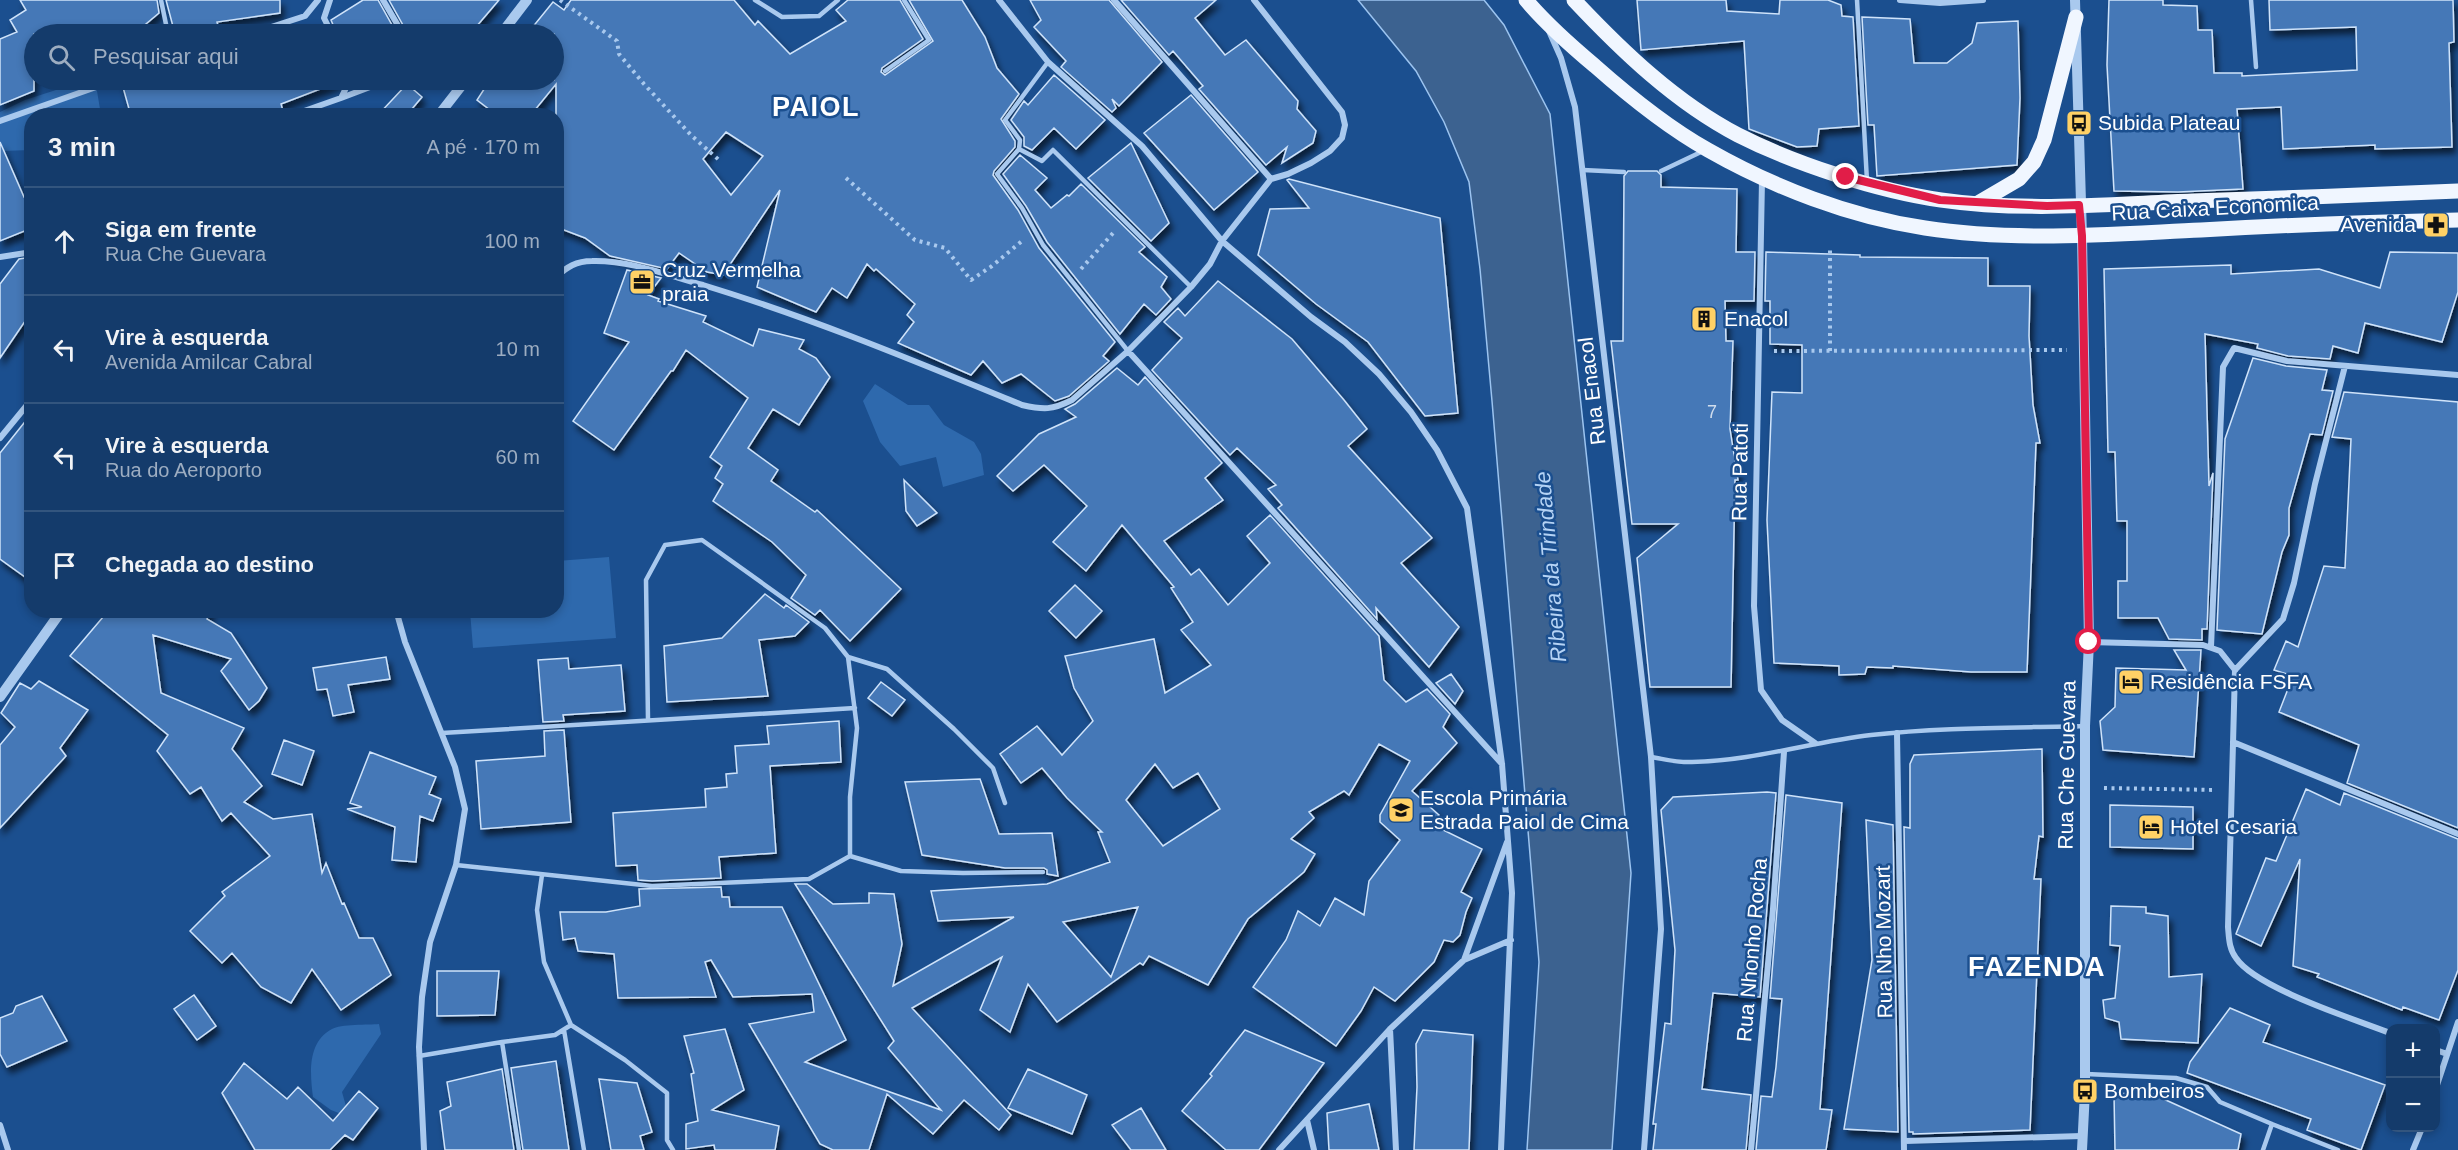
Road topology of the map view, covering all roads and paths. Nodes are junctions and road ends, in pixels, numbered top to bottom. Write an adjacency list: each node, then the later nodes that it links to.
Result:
1 (161, 0): 21 (lane)
2 (318, 0): 22 (street)
3 (330, 0): 23 (street)
4 (383, 0): 24 (street)
5 (527, 0): 25 (street)
6 (560, 0): 42 (path)
7 (754, 0): 8 (lane)
8 (838, 0)
9 (904, 0): 29 (lane)
10 (999, 0): 27 (street)
11 (1114, 0): 48 (street)
12 (1254, 0): 48 (street)
13 (1526, 0): 26 (main road, Rua Caixa Economica)
14 (1574, 0): 49 (main road)
15 (1857, 0): 49 (lane)
16 (1900, 0): 17 (street)
17 (1983, 0)
18 (2075, 0): 20 (street, Rua Che Guevara)
19 (2251, 0): 28 (lane)
20 (2076, 17): 51 (main road); 52 (street, Rua Che Guevara)
21 (166, 24)
22 (281, 24)
23 (327, 24)
24 (397, 24)
25 (509, 24)
26 (1547, 25): 41 (main road, Rua Caixa Economica); 43 (street, Rua Enacol)
27 (1048, 62): 40 (lane); 57 (street)
28 (2256, 67)
29 (885, 71)
30 (88, 90): 35 (street)
31 (345, 90): 34 (street)
32 (362, 90): 34 (street)
33 (458, 90): 37 (street)
34 (341, 98): 36 (street)
35 (37, 108)
36 (313, 108)
37 (444, 108)
38 (24, 113): 39 (street)
39 (0, 121)
40 (1019, 149): 54 (lane); 55 (lane)
41 (1707, 150): 44 (lane); 46 (main road, Rua Caixa Economica)
42 (719, 160)
43 (1583, 170): 45 (lane); 87 (street, Rua Enacol)
44 (1661, 171)
45 (1624, 172)
46 (1762, 177): 56 (main road, Rua Caixa Economica); 66 (street, Rua Patoti)
47 (846, 178): 55 (path)
48 (1271, 179): 57 (street)
49 (1867, 183): 51 (main road)
50 (2458, 191): 52 (main road)
51 (1978, 203): 52 (main road)
52 (2079, 205): 56 (street, Rua Che Guevara)
53 (2458, 220): 56 (main road, Rua Caixa Economica)
54 (1124, 221): 62 (path); 63 (lane)
55 (1035, 230): 62 (lane)
56 (2082, 236): 64 (street, Rua Che Guevara)
57 (1222, 241): 63 (street); 88 (street)
58 (1830, 246): 67 (path)
59 (24, 253): 60 (street)
60 (0, 257)
61 (564, 270): 65 (street)
62 (1071, 281): 65 (lane)
63 (1191, 287): 65 (street)
64 (2084, 350): 67 (path); 74 (street, Rua Che Guevara)
65 (1128, 351): 88 (street)
66 (1759, 351): 67 (path); 85 (street, Rua Patoti)
67 (1830, 351)
68 (2345, 366): 69 (street); 75 (street); 77 (street)
69 (2458, 375)
70 (24, 409): 71 (street)
71 (0, 438)
72 (56, 618): 78 (street)
73 (398, 618): 82 (street)
74 (2089, 642): 75 (street); 81 (street, Rua Che Guevara)
75 (2211, 647): 77 (street)
76 (848, 657): 79 (lane); 80 (lane); 91 (lane)
77 (2235, 669): 84 (street)
78 (0, 697)
79 (855, 708): 80 (lane); 94 (lane)
80 (648, 720): 82 (lane)
81 (2085, 726): 83 (lane); 89 (street, Rua Che Guevara)
82 (442, 733): 95 (street)
83 (1897, 733): 85 (lane); 116 (street, Rua Nho Mozart)
84 (2233, 742): 90 (street); 92 (street)
85 (1815, 743): 86 (lane)
86 (1784, 752): 87 (lane); 127 (street, Rua Nhonho Rocha)
87 (1651, 757): 126 (street, Rua Enacol)
88 (1502, 764): 93 (street)
89 (2085, 788): 90 (path); 109 (street, Rua Che Guevara)
90 (2230, 790): 104 (street)
91 (1005, 803)
92 (2458, 834)
93 (1508, 837): 98 (street); 99 (street)
94 (850, 856): 96 (lane); 97 (lane)
95 (456, 865): 97 (lane); 108 (street)
96 (1043, 872)
97 (542, 875): 101 (lane)
98 (1511, 940): 99 (street); 125 (street)
99 (1464, 960): 102 (street)
100 (2458, 1022): 107 (street)
101 (571, 1025): 103 (lane); 121 (lane)
102 (1390, 1029): 111 (street); 124 (street)
103 (564, 1030): 105 (lane); 120 (lane)
104 (2386, 1031)
105 (502, 1042): 108 (lane); 119 (lane)
106 (2440, 1052): 107 (street)
107 (2446, 1054): 110 (street)
108 (419, 1056): 118 (street)
109 (2085, 1074): 112 (lane); 115 (street, Rua Che Guevara)
110 (2439, 1078)
111 (1307, 1120): 122 (street); 123 (street)
112 (2272, 1124): 130 (lane); 131 (lane)
113 (0, 1125): 117 (street)
114 (2420, 1132): 132 (street)
115 (2082, 1136): 116 (street); 129 (street, Rua Che Guevara)
116 (1905, 1140): 128 (street, Rua Nho Mozart)
117 (8, 1150)
118 (424, 1150)
119 (519, 1150)
120 (584, 1150)
121 (673, 1150)
122 (1279, 1150)
123 (1314, 1150)
124 (1396, 1150)
125 (1502, 1150)
126 (1644, 1150)
127 (1750, 1150)
128 (1904, 1150)
129 (2082, 1150)
130 (2263, 1150)
131 (2338, 1150)
132 (2413, 1150)

